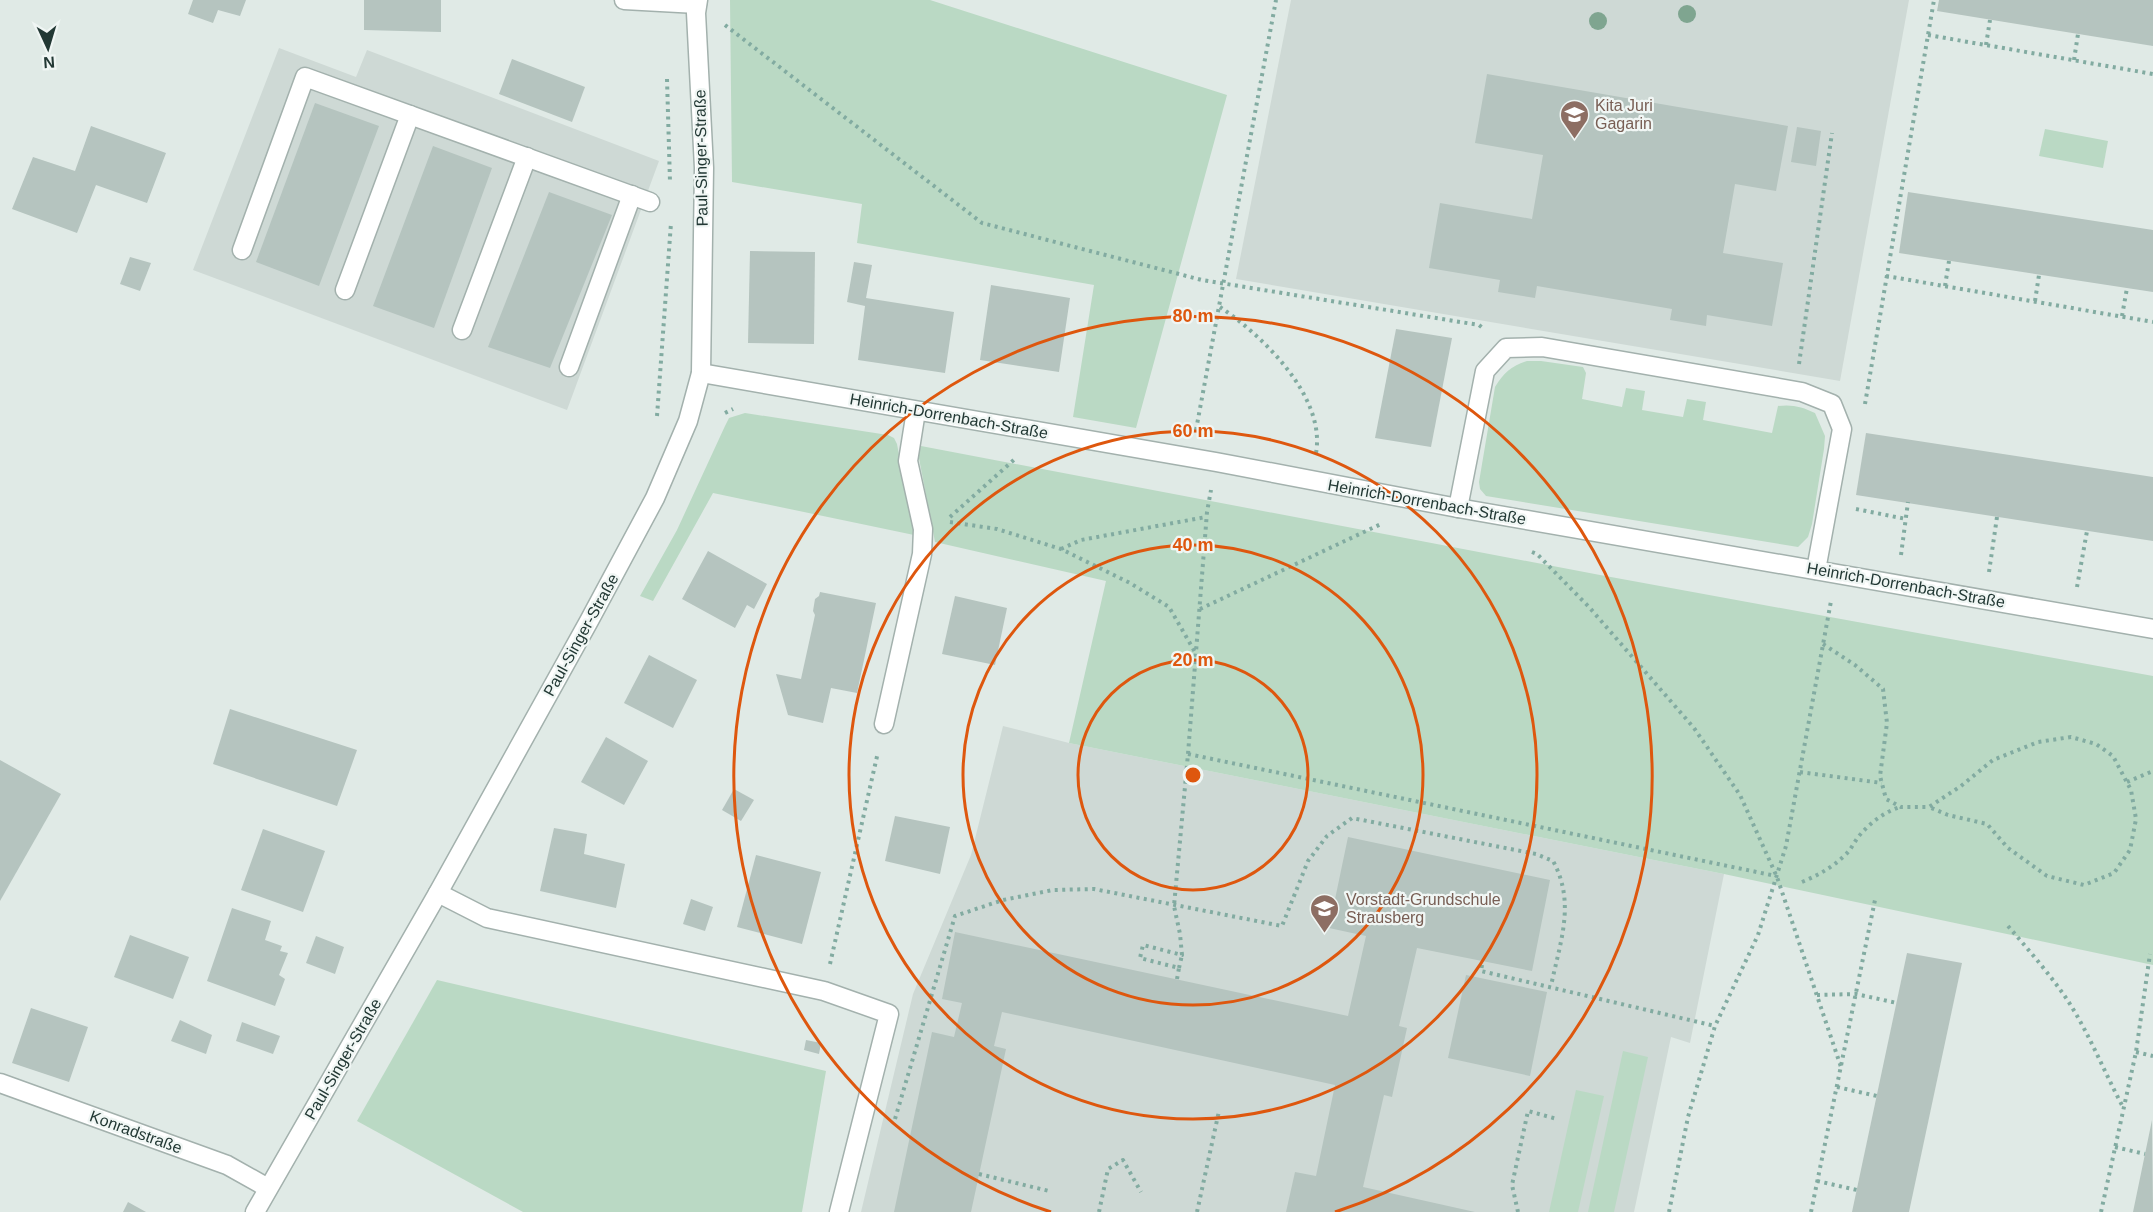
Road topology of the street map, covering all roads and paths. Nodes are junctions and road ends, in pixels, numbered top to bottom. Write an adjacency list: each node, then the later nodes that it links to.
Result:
1 (624, 0): 4 (street)
2 (1276, 0): 21 (path)
3 (1934, 0): 7 (path)
4 (698, 2): 21 (path); 32 (street, Paul-Singer-Straße)
5 (1990, 20): 8 (path)
6 (2079, 34): 9 (path)
7 (1928, 35): 8 (path); 20 (path)
8 (1986, 45): 9 (path)
9 (2074, 60): 10 (path)
10 (2153, 74)
11 (668, 78): 15 (path)
12 (411, 115): 14 (street); 17 (street); 24 (street)
13 (1832, 133): 33 (path)
14 (527, 157): 29 (street); 31 (street)
15 (670, 185)
16 (671, 218): 36 (path)
17 (242, 250)
18 (1949, 261): 22 (path)
19 (2039, 275): 25 (path)
20 (1887, 276): 22 (path); 35 (path)
21 (1224, 282): 26 (path); 30 (path)
22 (1945, 286): 25 (path)
23 (2127, 288): 27 (path)
24 (345, 290)
25 (2035, 301): 27 (path)
26 (1220, 307): 38 (path); 40 (path)
27 (2122, 316): 28 (path)
28 (2153, 322)
29 (462, 330)
30 (1506, 348): 33 (street); 43 (street)
31 (569, 367)
32 (701, 374): 34 (street, Heinrich-Dorrenbach-Straße); 70 (street, Paul-Singer-Straße)
33 (1795, 391): 51 (street)
34 (916, 411): 38 (street, Heinrich-Dorrenbach-Straße); 60 (street)
35 (1863, 415)
36 (656, 422)
37 (1022, 452): 50 (path)
38 (1191, 458): 39 (street, Heinrich-Dorrenbach-Straße)
39 (1216, 462): 40 (street, Heinrich-Dorrenbach-Straße); 45 (path)
40 (1312, 481): 43 (street, Heinrich-Dorrenbach-Straße)
41 (1908, 502): 46 (path)
42 (1847, 507): 46 (path)
43 (1458, 508): 51 (street, Heinrich-Dorrenbach-Straße)
44 (1997, 517): 54 (path)
45 (1206, 518): 50 (path); 55 (path)
46 (1906, 519): 53 (path)
47 (1388, 521): 55 (path)
48 (2087, 531): 56 (path)
49 (1523, 548): 68 (path)
50 (1061, 549): 59 (path)
51 (1816, 570): 52 (street, Heinrich-Dorrenbach-Straße)
52 (1836, 573): 53 (street, Heinrich-Dorrenbach-Straße); 58 (path)
53 (1897, 583): 54 (street, Heinrich-Dorrenbach-Straße)
54 (1984, 599): 56 (street, Heinrich-Dorrenbach-Straße)
55 (1199, 609): 59 (path)
56 (2072, 615): 57 (street, Heinrich-Dorrenbach-Straße)
57 (2153, 629)
58 (1823, 644): 63 (path); 65 (path)
59 (1196, 654): 61 (path)
60 (884, 724): 80 (path)
61 (1188, 754): 68 (path); 72 (path)
62 (2153, 771): 64 (path)
63 (1800, 772): 65 (path); 68 (path)
64 (2127, 782): 67 (path); 67 (path)
65 (1882, 783): 66 (path)
66 (1901, 807): 67 (path); 69 (path)
67 (1929, 807)
68 (1777, 876): 82 (path); 84 (path)
69 (1802, 882)
70 (438, 893): 80 (street); 99 (street, Paul-Singer-Straße)
71 (1875, 900): 81 (path)
72 (1174, 906): 75 (path); 79 (path); 94 (path)
73 (2008, 926): 91 (path)
74 (2150, 954): 85 (path)
75 (1182, 955): 77 (path); 77 (path)
76 (1482, 965): 79 (path)
77 (1179, 968): 78 (path)
78 (1177, 979)
79 (1551, 986): 84 (path)
80 (824, 991): 104 (street)
81 (1856, 994): 82 (path); 83 (path); 87 (path)
82 (1816, 995): 87 (path)
83 (1897, 1003)
84 (1715, 1026): 108 (path)
85 (2136, 1053): 86 (path); 91 (path)
86 (2153, 1056)
87 (1841, 1067): 89 (path)
88 (0, 1083): 99 (street, Konradstraße)
89 (1837, 1087): 90 (path); 98 (path)
90 (1877, 1096)
91 (2123, 1107): 95 (path)
92 (1219, 1111): 106 (path)
93 (1557, 1119): 107 (path)
94 (894, 1122)
95 (2115, 1148): 96 (path); 110 (path)
96 (2145, 1154)
97 (979, 1174): 101 (path)
98 (1817, 1181): 100 (path); 109 (path)
99 (268, 1188): 103 (street, Paul-Singer-Straße)
100 (1857, 1190)
101 (1049, 1191)
102 (1142, 1192): 105 (path)
103 (255, 1212)
104 (839, 1212)
105 (1099, 1212)
106 (1197, 1212)
107 (1518, 1212)
108 (1669, 1212)
109 (1811, 1212)
110 (2102, 1212)

